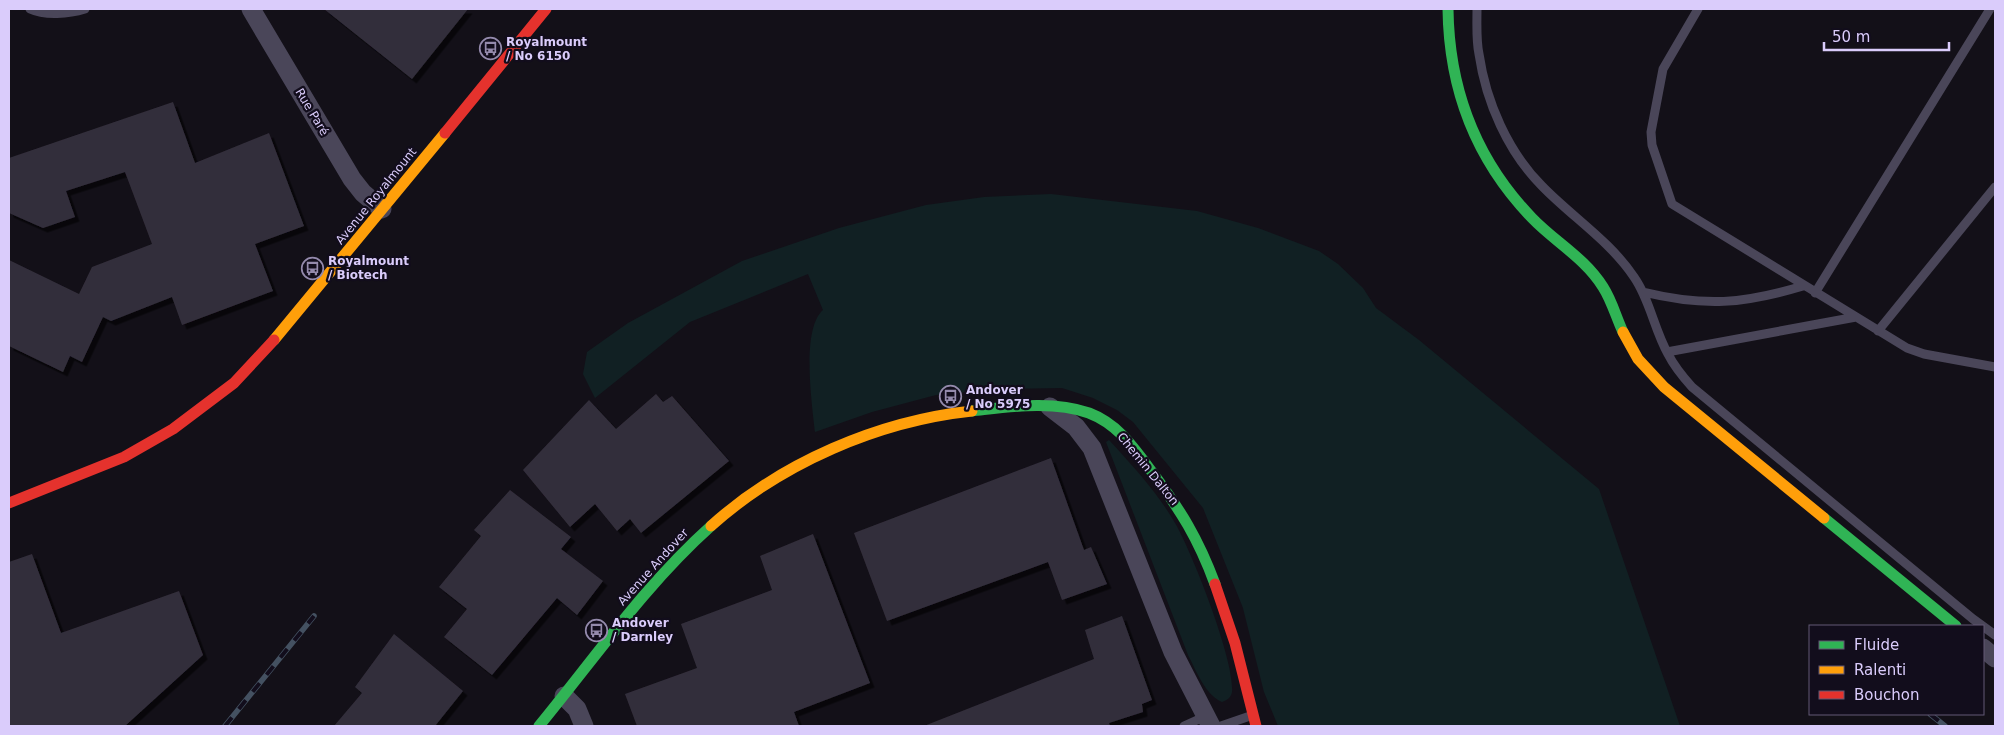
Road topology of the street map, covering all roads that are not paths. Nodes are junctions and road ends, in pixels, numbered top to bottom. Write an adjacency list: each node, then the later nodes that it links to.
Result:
1 (30, 9): 2 (lane)
2 (85, 9)
3 (251, 9): 11 (street, Rue Paré)
4 (546, 9): 11 (street, Avenue Royalmount)
5 (1448, 9): 21 (street)
6 (1477, 9): 13 (lane)
7 (1698, 9): 12 (lane)
8 (1990, 9): 9 (lane); 14 (lane)
9 (1995, 12)
10 (1995, 187): 16 (lane)
11 (382, 209): 20 (street, Avenue Royalmount)
12 (1803, 286): 13 (lane); 14 (lane)
13 (1642, 292): 17 (lane)
14 (1815, 293): 15 (lane)
15 (1856, 317): 16 (lane); 17 (lane)
16 (1878, 331): 18 (lane)
17 (1667, 352): 22 (lane)
18 (1995, 367)
19 (1047, 405): 27 (street, Avenue Andover); 28 (street, Chemin Dalton); 29 (street)
20 (9, 503)
21 (1955, 625)
22 (1982, 625)
23 (1984, 626): 24 (lane)
24 (1995, 634)
25 (1984, 649): 26 (street)
26 (1995, 658)
27 (564, 696): 30 (street, Avenue Andover); 31 (street)
28 (1252, 714): 29 (lane); 33 (street, Chemin Dalton)
29 (1213, 723): 32 (lane)
30 (539, 726)
31 (584, 726)
32 (1184, 726)
33 (1256, 726)

